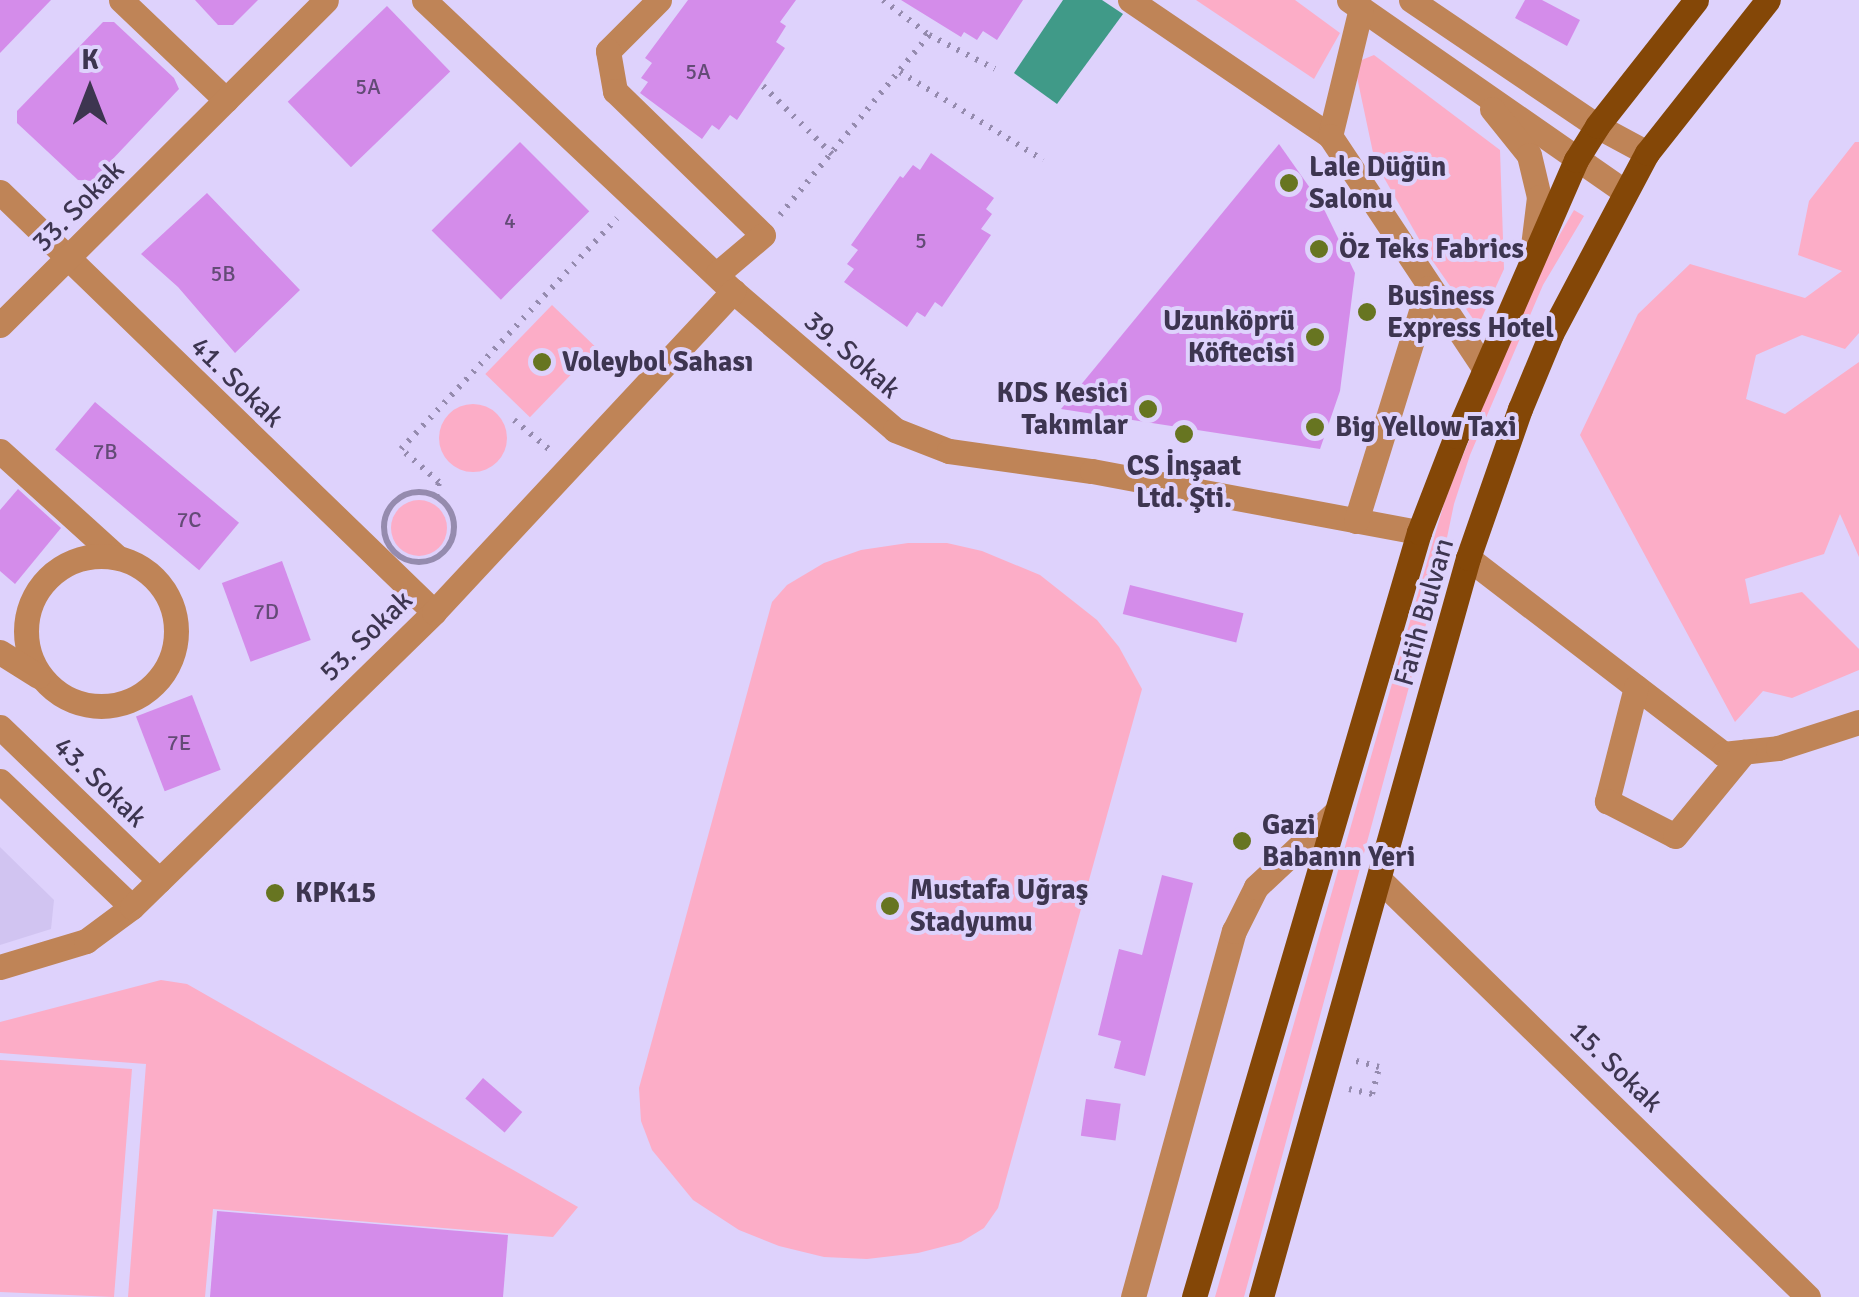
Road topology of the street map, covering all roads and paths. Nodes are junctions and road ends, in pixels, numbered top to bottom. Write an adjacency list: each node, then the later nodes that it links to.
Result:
1 (121, 0): 16 (street)
2 (326, 0): 16 (street, 33. Sokak)
3 (424, 0): 29 (street, 39. Sokak)
4 (659, 0): 26 (street)
5 (883, 0): 11 (path)
6 (1130, 0): 18 (street)
7 (1411, 0): 17 (street)
8 (1696, 0): 17 (main road, Fatih Bulvarı)
9 (1768, 0): 19 (main road, Fatih Bulvarı)
10 (1355, 4): 14 (street); 18 (street)
11 (929, 36): 12 (path); 13 (path)
12 (995, 68)
13 (900, 72): 20 (path); 21 (path)
14 (1470, 81): 22 (street); 27 (street)
15 (763, 86): 20 (path)
16 (226, 100): 28 (street, 33. Sokak)
17 (1596, 126): 19 (street); 22 (main road, Fatih Bulvarı)
18 (1330, 136): 30 (street)
19 (1647, 153): 23 (main road, Fatih Bulvarı)
20 (832, 154): 26 (path)
21 (1044, 160)
22 (1576, 160): 23 (street); 27 (main road, Fatih Bulvarı)
23 (1624, 191): 43 (main road, Fatih Bulvarı)
24 (0, 192): 28 (street, 41. Sokak)
25 (632, 231): 38 (path)
26 (763, 235): 29 (street, 53. Sokak)
27 (1532, 256): 32 (main road, Fatih Bulvarı)
28 (66, 260): 31 (street, 33. Sokak); 45 (street, 41. Sokak)
29 (725, 282): 39 (street, 39. Sokak); 45 (street, 53. Sokak)
30 (1428, 288): 32 (street); 39 (street)
31 (0, 325)
32 (1484, 368): 40 (main road, Fatih Bulvarı)
33 (514, 420): 36 (path)
34 (564, 437): 36 (path)
35 (0, 451): 42 (street)
36 (550, 451): 37 (path)
37 (537, 465)
38 (436, 496): 38 (path)
39 (1356, 521): 40 (street, 39. Sokak)
40 (1419, 532): 53 (main road, Fatih Bulvarı)
41 (468, 536): 44 (path)
42 (116, 556): 47 (street); 47 (street)
43 (1468, 558): 48 (street); 55 (main road, Fatih Bulvarı)
44 (440, 564)
45 (434, 612): 54 (street, 53. Sokak)
46 (0, 652): 47 (street)
47 (42, 678)
48 (1636, 686): 51 (street); 51 (street)
49 (1859, 722): 51 (street)
50 (0, 727): 54 (street, 43. Sokak)
51 (1744, 752)
52 (0, 781): 56 (street)
53 (1335, 814): 60 (street); 61 (main road, Fatih Bulvarı)
54 (159, 880): 56 (street, 53. Sokak)
55 (1381, 881): 62 (main road, Fatih Bulvarı); 63 (street, 15. Sokak)
56 (132, 907): 57 (street, 53. Sokak)
57 (0, 967)
58 (1356, 1062): 59 (path)
59 (1348, 1089)
60 (1133, 1297)
61 (1194, 1297)
62 (1262, 1297)
63 (1808, 1297)

